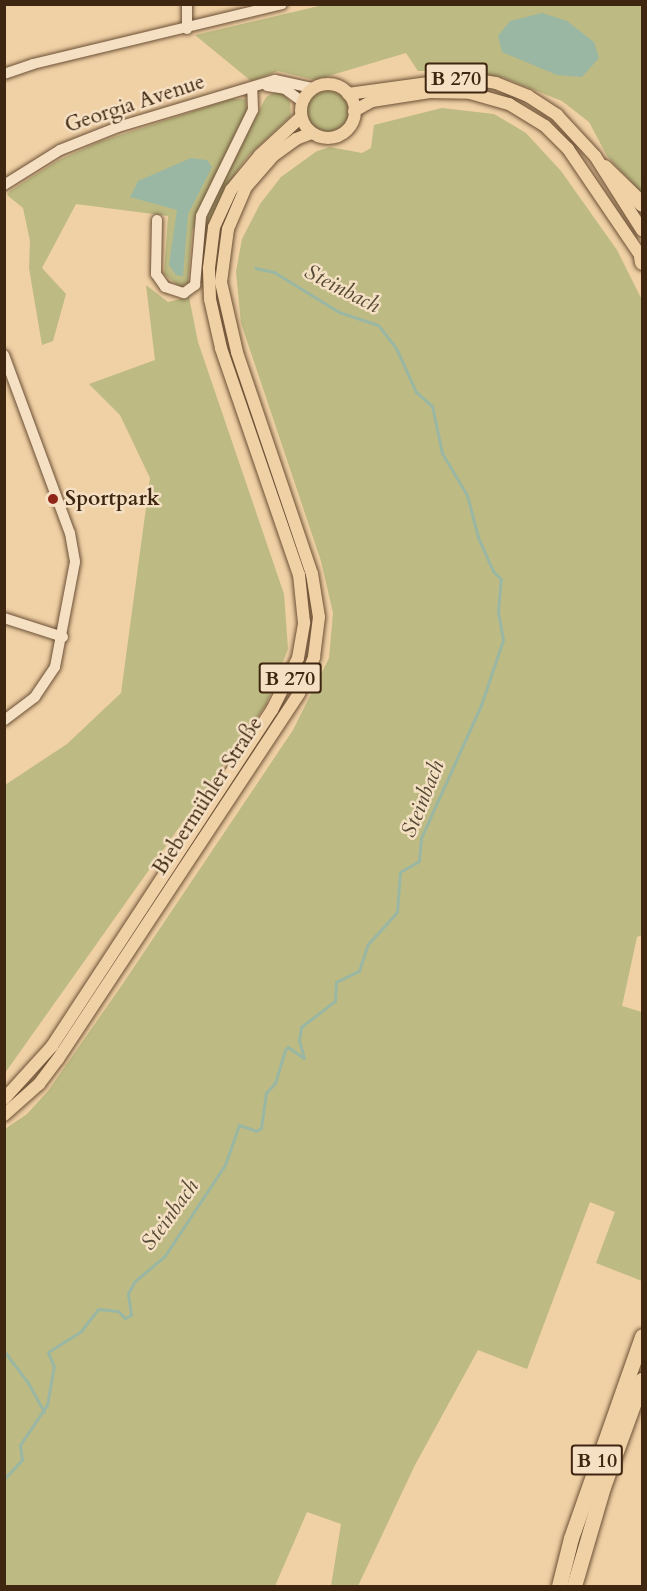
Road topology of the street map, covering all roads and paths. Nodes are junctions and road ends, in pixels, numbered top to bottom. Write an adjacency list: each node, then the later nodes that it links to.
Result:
1 (187, 4): 3 (street)
2 (282, 4): 3 (street)
3 (187, 29): 4 (street)
4 (4, 74)
5 (252, 87): 6 (street, Georgia Avenue); 8 (street, Georgia Avenue); 13 (street, Georgia Avenue); 15 (street)
6 (314, 88): 7 (main road); 8 (main road)
7 (348, 94): 9 (main road); 12 (main road, B 270)
8 (303, 102): 10 (main road)
9 (354, 111): 11 (main road); 17 (main road, B 270)
10 (302, 117): 11 (main road); 22 (main road, B 270)
11 (312, 133): 23 (main road, Biebermühler Straße / B 270)
12 (604, 167): 14 (highway); 16 (main road, B 270)
13 (4, 185)
14 (642, 204)
15 (157, 220)
16 (642, 230)
17 (642, 259)
18 (4, 356): 20 (street)
19 (4, 618): 20 (street)
20 (63, 637): 21 (street)
21 (4, 720)
22 (4, 1099)
23 (4, 1115)
24 (642, 1336): 26 (highway, B 10)
25 (642, 1380): 27 (highway, B 10)
26 (559, 1587)
27 (574, 1587)

